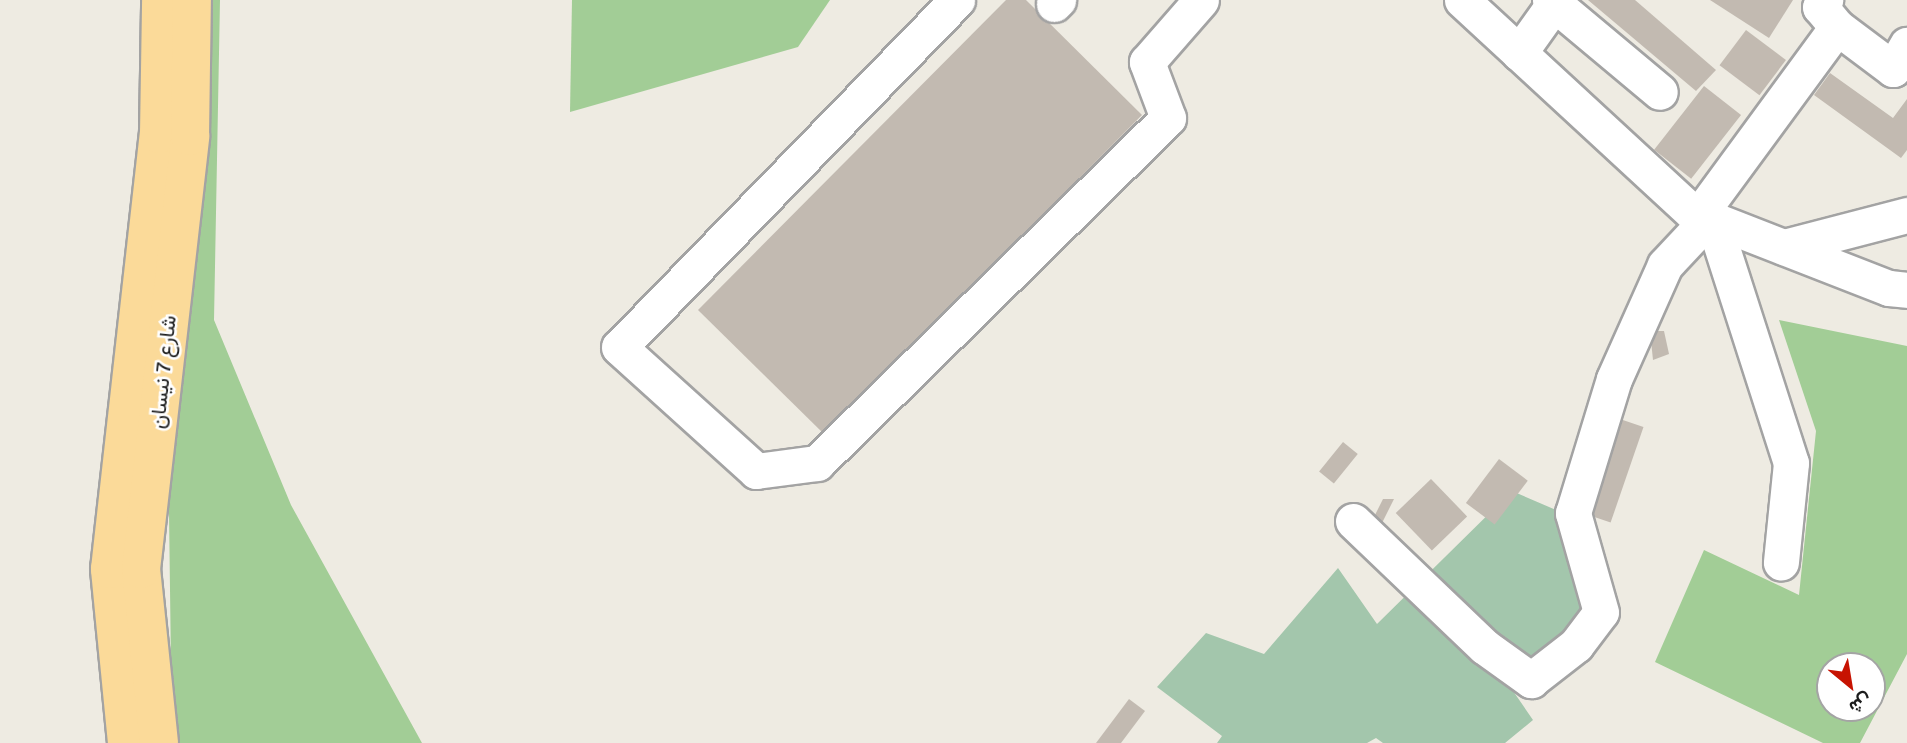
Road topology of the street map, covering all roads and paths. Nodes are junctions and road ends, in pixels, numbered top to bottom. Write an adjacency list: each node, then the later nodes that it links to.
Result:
1 (161, 0): 17 (main road, شارع 7 نيسان)
2 (192, 0): 18 (main road, شارع 7 نيسان)
3 (957, 0): 4 (street)
4 (1201, 0)
5 (1462, 0): 9 (street)
6 (1552, 2): 9 (street); 10 (street)
7 (1831, 13): 8 (street); 12 (street)
8 (1907, 45)
9 (1519, 53): 12 (street)
10 (1660, 92)
11 (1907, 215): 13 (street)
12 (1707, 217): 13 (street); 15 (street); 16 (street)
13 (1784, 247): 14 (street)
14 (1907, 290)
15 (1353, 521)
16 (1782, 562)
17 (127, 743)
18 (159, 743)

